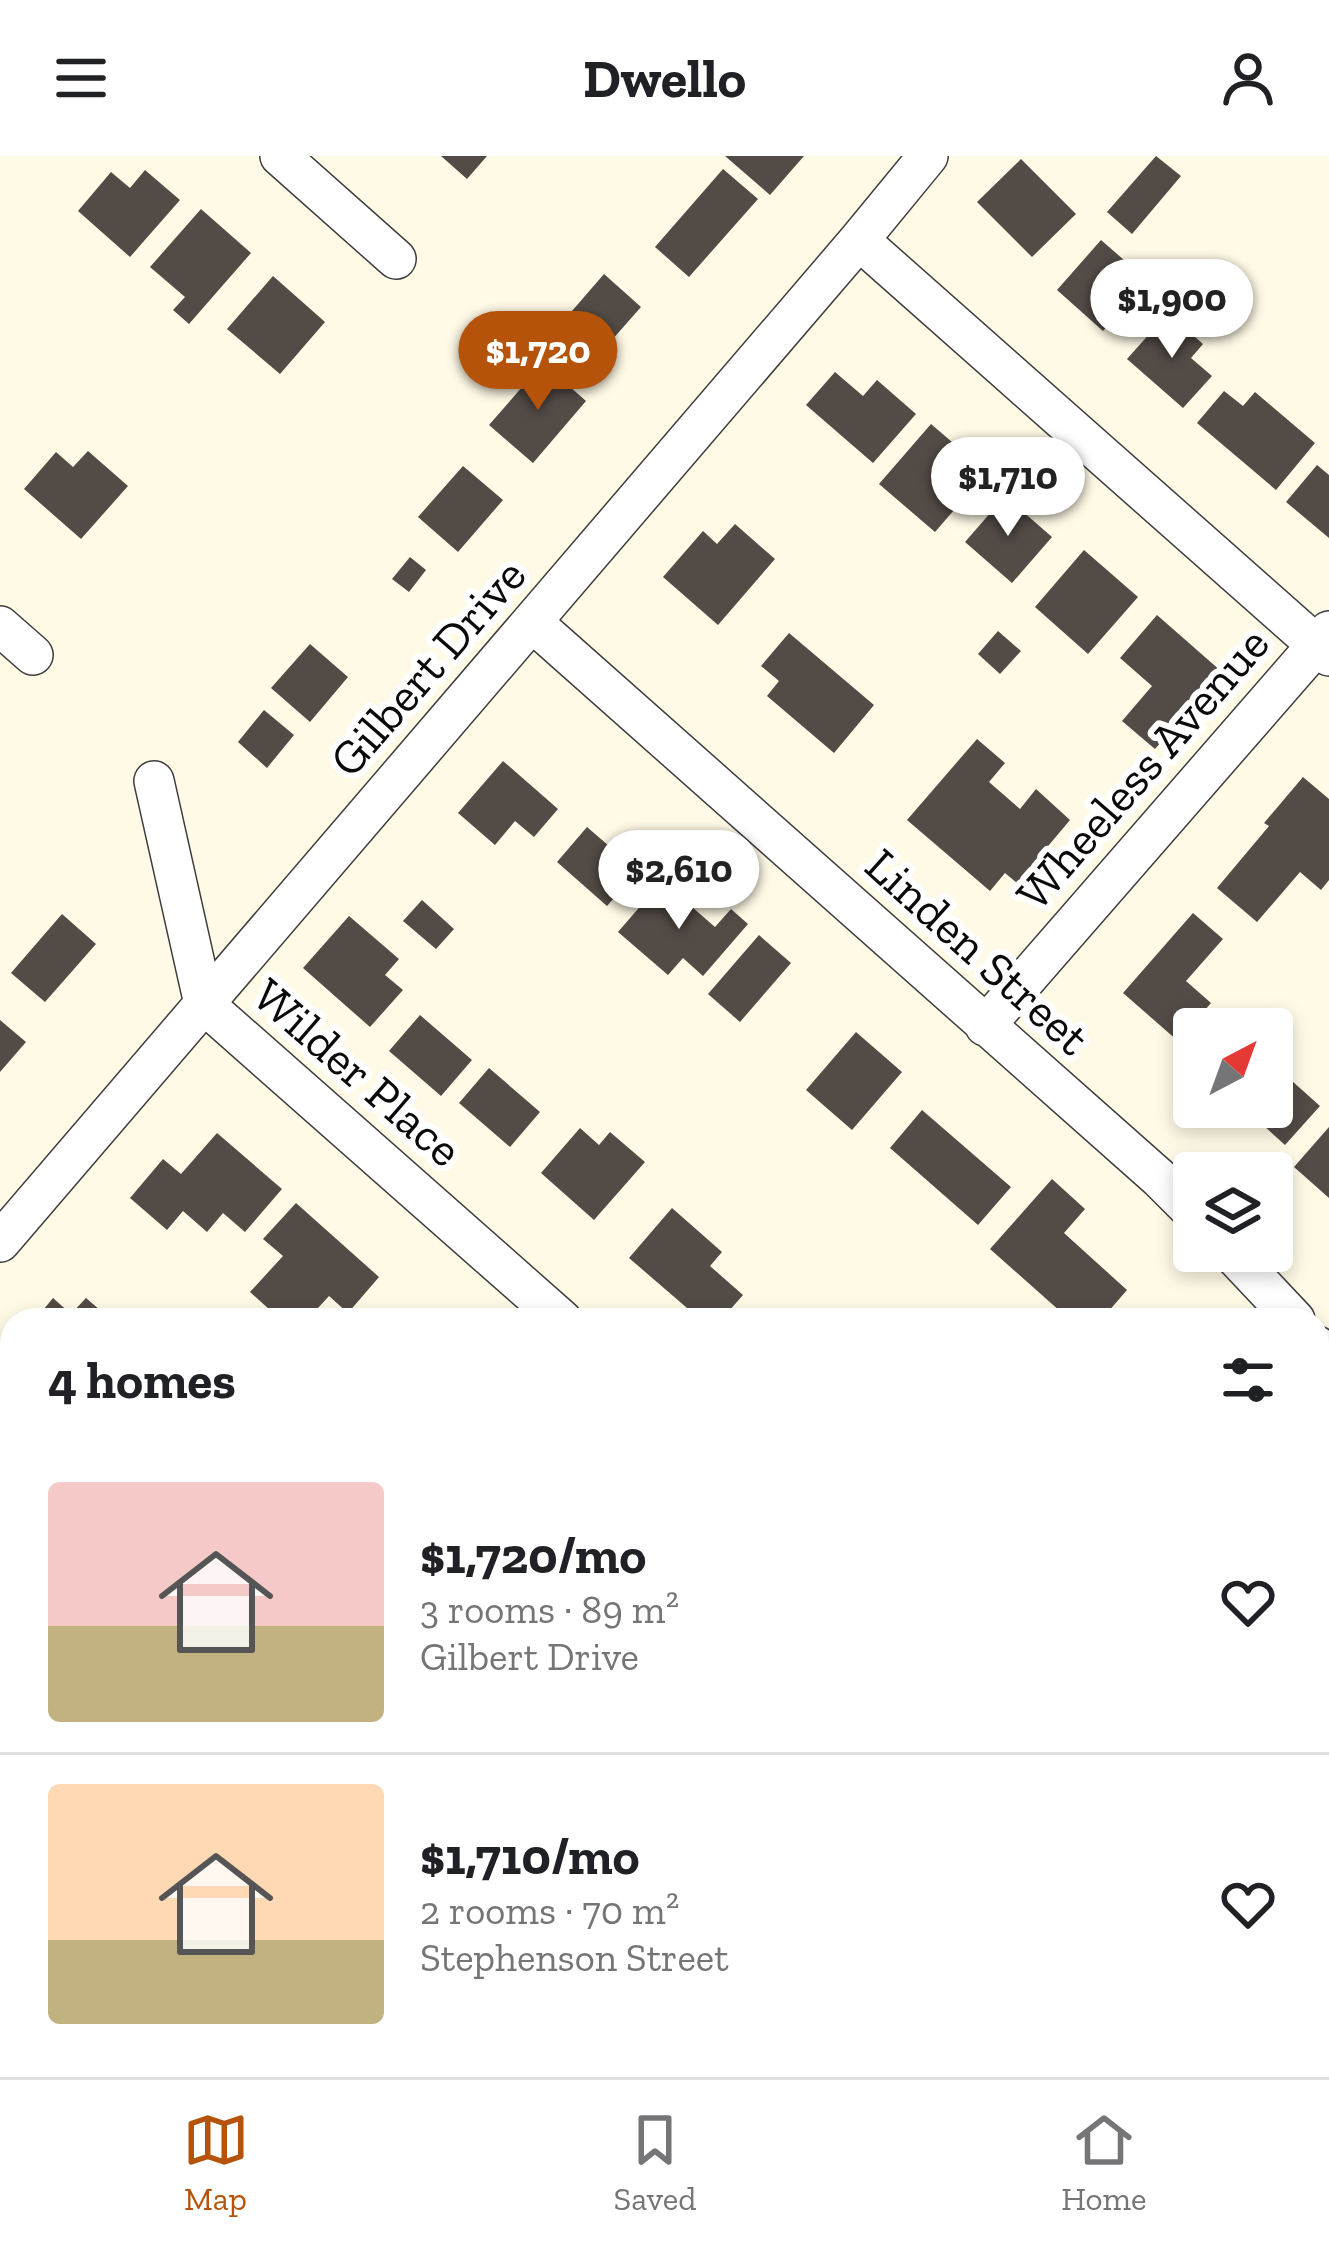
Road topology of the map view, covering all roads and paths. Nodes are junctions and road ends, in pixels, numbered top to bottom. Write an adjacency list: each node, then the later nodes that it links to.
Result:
1 (280, 156): 4 (street)
2 (928, 156): 3 (street, Gilbert Drive)
3 (859, 240): 5 (street, Gilbert Drive); 7 (street)
4 (396, 259)
5 (532, 622): 10 (street, Gilbert Drive); 11 (street, Linden Street)
6 (0, 626): 8 (street)
7 (1325, 644): 11 (street, Wheeless Avenue)
8 (33, 655)
9 (154, 781): 10 (street, Wilder Place)
10 (204, 1004): 13 (street, Gilbert Drive); 15 (street, Wilder Place)
11 (985, 1025): 12 (street, Linden Street)
12 (1173, 1192)
13 (0, 1242)
14 (1250, 1272): 16 (street)
15 (548, 1308)
16 (1284, 1308)

